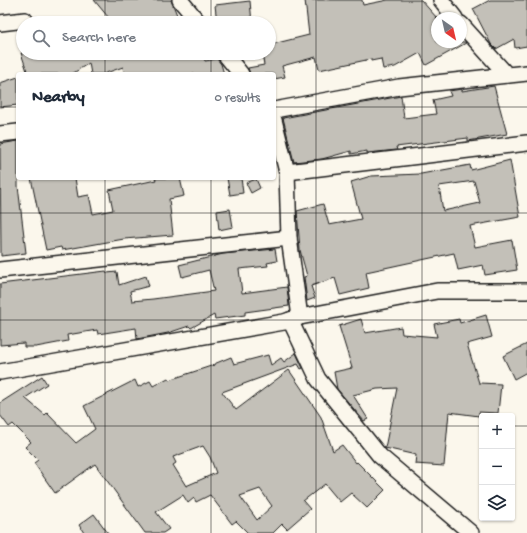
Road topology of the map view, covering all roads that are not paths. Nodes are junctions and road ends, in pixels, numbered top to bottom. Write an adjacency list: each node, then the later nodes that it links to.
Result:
1 (180, 0): 4 (street)
2 (441, 0): 3 (street)
3 (450, 12)
4 (193, 16)
5 (16, 21): 6 (street)
6 (0, 23)
7 (467, 31): 11 (street)
8 (230, 60): 9 (street)
9 (239, 72)
10 (527, 73): 11 (street)
11 (507, 75): 12 (street)
12 (276, 110)
13 (276, 129): 17 (street)
14 (16, 132): 15 (street)
15 (0, 134)
16 (527, 143): 17 (street)
17 (286, 172): 18 (street)
18 (289, 238): 19 (street); 21 (street)
19 (0, 270)
20 (527, 291): 21 (street)
21 (295, 318): 22 (street); 23 (street)
22 (0, 372)
23 (471, 533)

